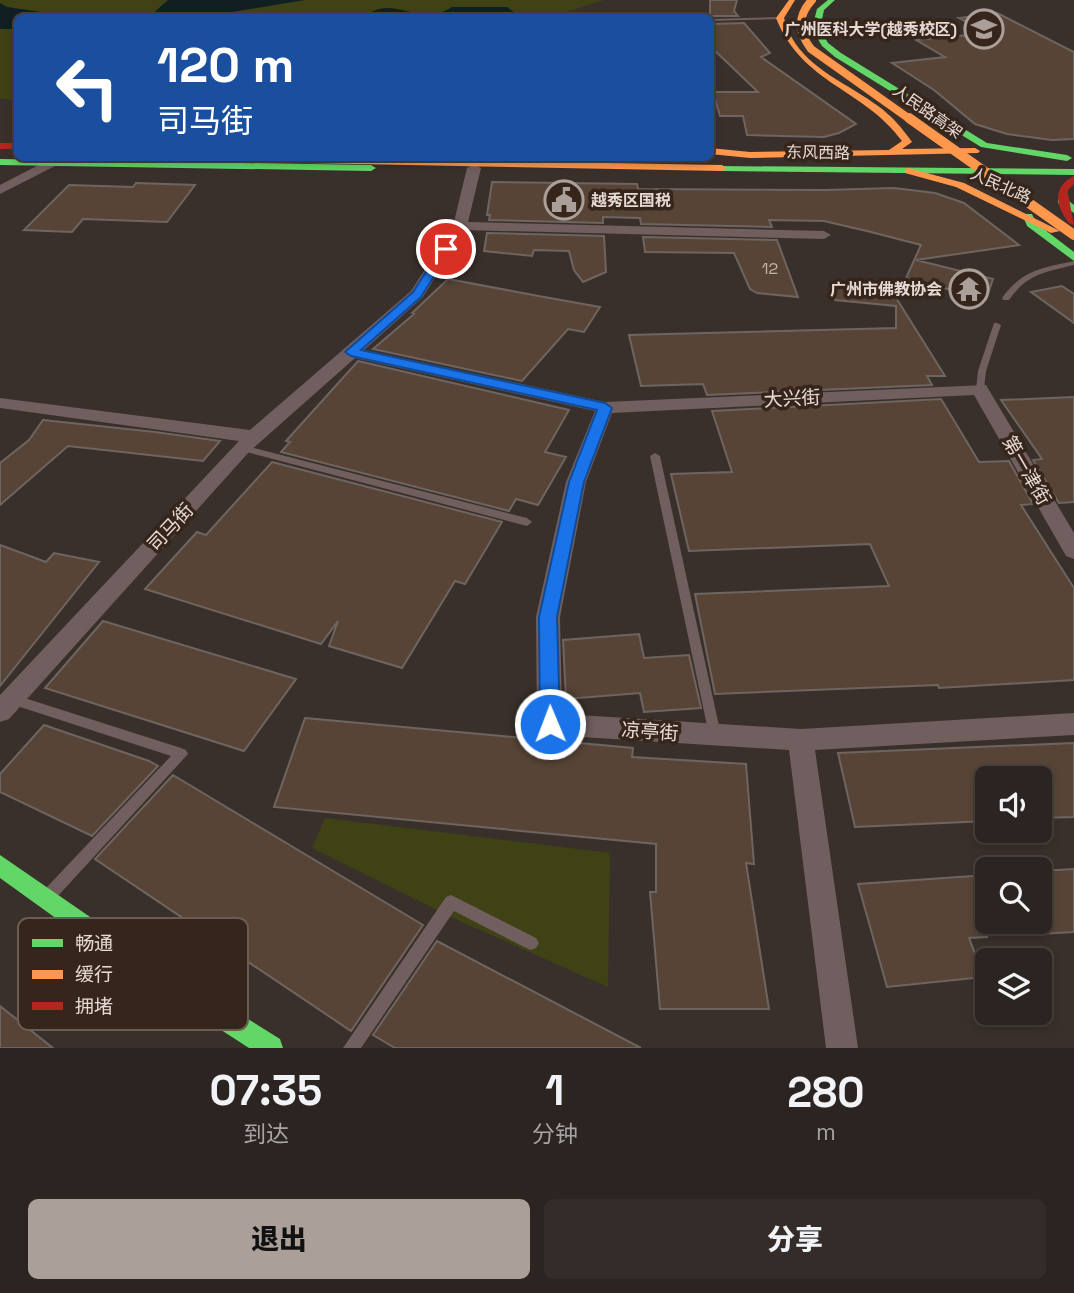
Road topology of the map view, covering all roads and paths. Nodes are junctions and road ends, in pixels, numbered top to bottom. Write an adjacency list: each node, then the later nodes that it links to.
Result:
1 (792, 0): 4 (main road)
2 (812, 0): 24 (main road, 人民路高架, bridge)
3 (832, 0): 7 (main road, 人民北路)
4 (780, 18): 5 (lane); 6 (main road)
5 (714, 20)
6 (876, 110): 7 (main road); 8 (main road)
7 (923, 110): 14 (main road, 人民北路)
8 (892, 152): 10 (main road); 14 (main road)
9 (714, 153): 10 (main road, 东风西路)
10 (750, 155): 14 (main road, 东风西路)
11 (337, 161): 15 (main road, 东风西路)
12 (0, 162): 13 (main road, 东风西路)
13 (50, 163): 16 (main road, 东风西路); 19 (street)
14 (1072, 163): 17 (main road, 东风西路)
15 (562, 166): 16 (main road, 东风西路); 17 (main road, 东风西路)
16 (474, 167): 22 (street, 司马街)
17 (908, 171): 21 (main road, 人民北路)
18 (1074, 178): 20 (main road)
19 (0, 190)
20 (1069, 211): 21 (main road)
21 (1028, 216): 25 (main road, 人民北路); 26 (main road)
22 (460, 226): 23 (street); 29 (street, 司马街)
23 (824, 235)
24 (1074, 235)
25 (1074, 244)
26 (1074, 260): 27 (lane)
27 (1006, 298)
28 (996, 325): 30 (lane)
29 (351, 352): 32 (street); 33 (street, 司马街)
30 (980, 389): 32 (street, 大兴街); 36 (street, 第一津街)
31 (0, 402): 33 (street)
32 (605, 408): 39 (street, 凉亭街)
33 (249, 442): 35 (lane); 37 (street, 司马街)
34 (655, 456): 39 (lane)
35 (527, 522)
36 (1074, 551)
37 (6, 705): 42 (lane)
38 (1074, 724): 40 (street, 凉亭街)
39 (715, 735): 40 (street, 凉亭街)
40 (801, 740): 48 (street)
41 (0, 866): 42 (main road)
42 (46, 899): 43 (main road)
43 (73, 918)
44 (531, 943): 47 (lane)
45 (241, 1030): 46 (main road)
46 (271, 1048)
47 (351, 1048)
48 (842, 1048)

